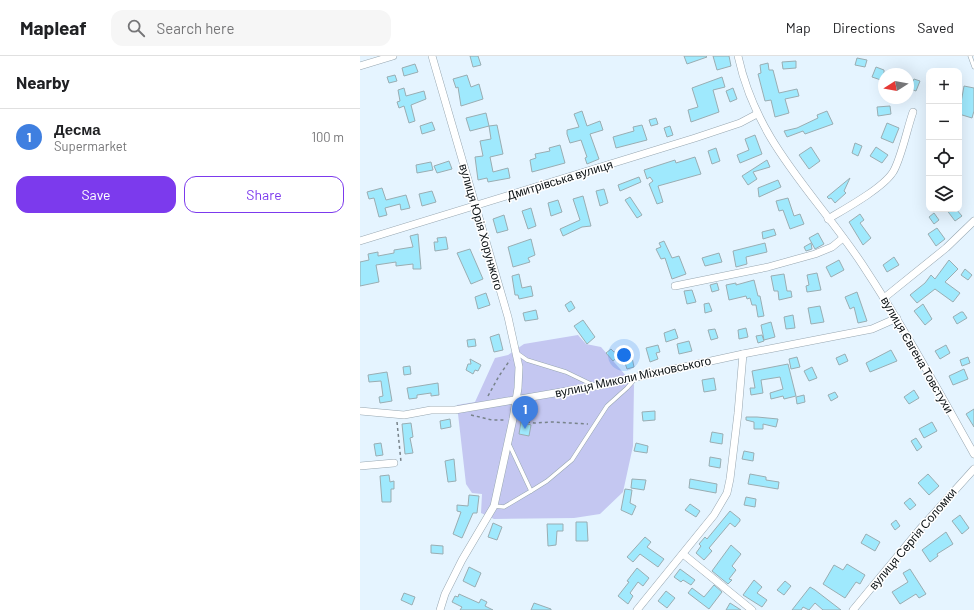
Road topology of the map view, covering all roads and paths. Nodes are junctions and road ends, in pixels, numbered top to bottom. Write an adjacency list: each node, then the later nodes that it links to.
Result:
1 (393, 56): 5 (street)
2 (432, 56): 9 (street, вулиця Юрія Хорунжого)
3 (738, 56): 8 (street, вулиця Євгена Товстухи)
4 (970, 56): 6 (lane)
5 (360, 66)
6 (974, 67)
7 (913, 112): 10 (street)
8 (757, 114): 9 (street, Дмитрівська вулиця); 10 (street, вулиця Євгена Товстухи)
9 (475, 206): 13 (street, Дмитрівська вулиця); 17 (street, вулиця Юрія Хорунжого)
10 (828, 219): 12 (street, вулиця Євгена Товстухи)
11 (974, 221): 15 (street)
12 (843, 238): 14 (street); 15 (street, вулиця Євгена Товстухи)
13 (360, 241)
14 (675, 286)
15 (884, 298): 16 (street, вулиця Євгена Товстухи)
16 (897, 318): 18 (street, вулиця Миколи Міхновського); 29 (street, вулиця Євгена Товстухи)
17 (517, 353): 20 (lane); 21 (street, вулиця Юрія Хорунжого); 22 (path)
18 (743, 354): 19 (street, вулиця Миколи Міхновського); 35 (street)
19 (635, 378): 20 (street, вулиця Миколи Міхновського); 27 (lane)
20 (596, 386): 21 (street, вулиця Миколи Міхновського)
21 (517, 400): 22 (street, вулиця Миколи Міхновського); 26 (street)
22 (487, 405): 23 (street, вулиця Миколи Міхновського)
23 (462, 409): 25 (street, вулиця Миколи Міхновського); 26 (path)
24 (360, 411): 25 (street, вулиця Миколи Міхновського)
25 (396, 414): 30 (path)
26 (513, 419): 27 (path); 28 (street)
27 (596, 424): 33 (lane)
28 (509, 443): 33 (lane); 34 (street)
29 (974, 454)
30 (394, 463): 31 (street)
31 (360, 466)
32 (974, 469): 39 (street, вулиця Сергія Соломки)
33 (531, 491): 34 (lane)
34 (494, 506): 36 (street)
35 (682, 554): 37 (street); 38 (street)
36 (439, 610)
37 (637, 610)
38 (752, 610)
39 (853, 610)

